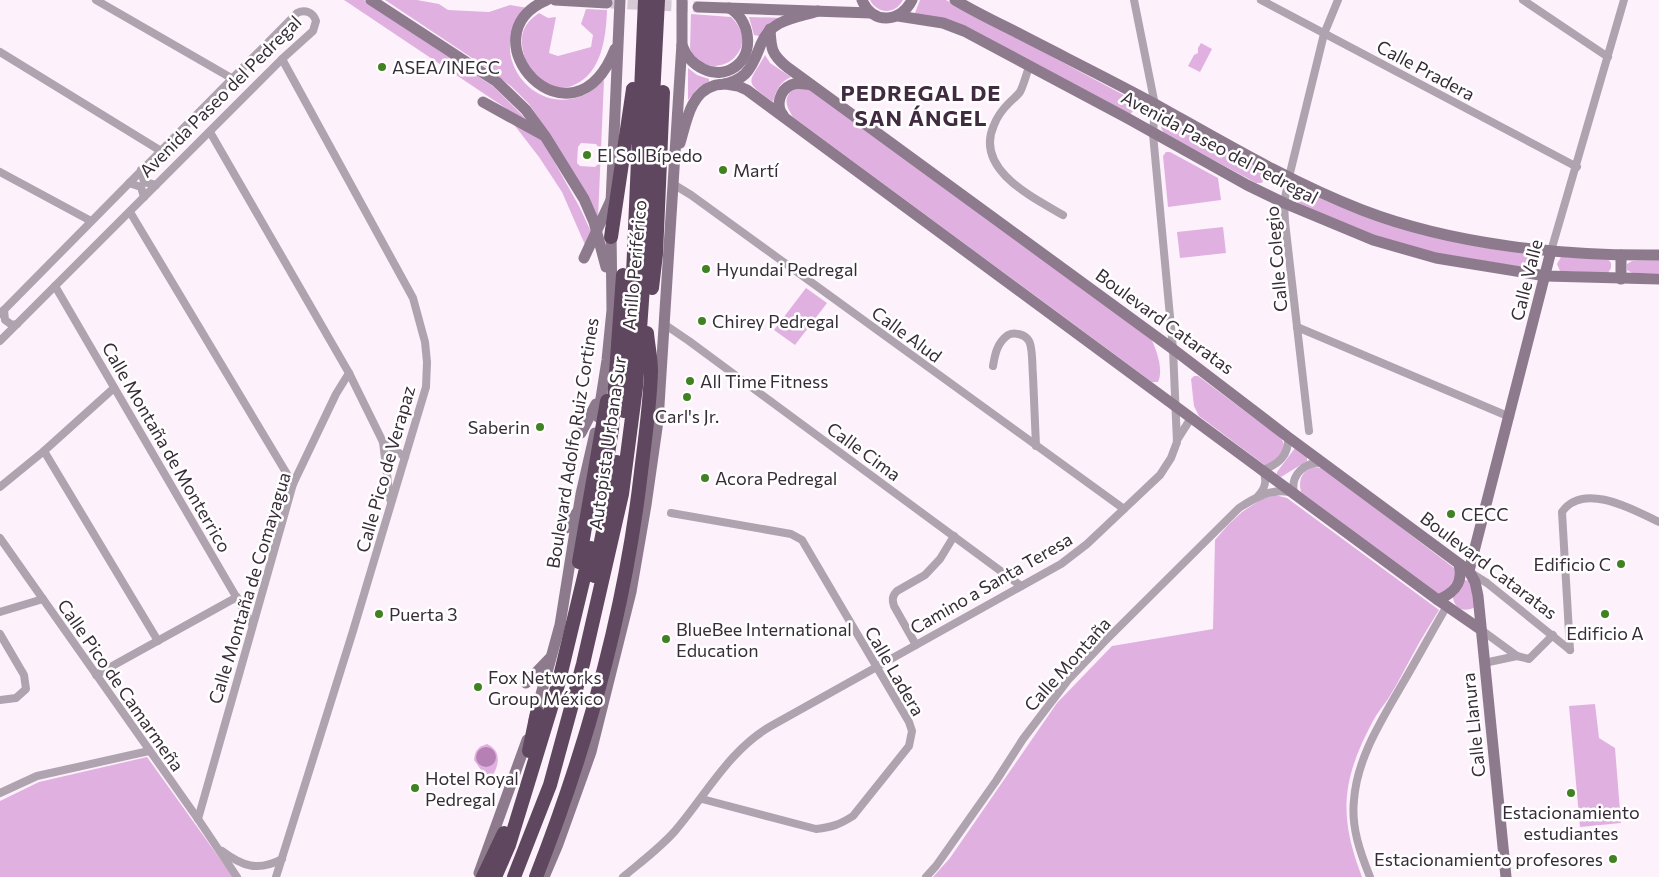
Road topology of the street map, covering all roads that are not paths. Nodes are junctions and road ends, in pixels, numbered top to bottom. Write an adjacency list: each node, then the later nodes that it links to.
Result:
1 (96, 0): 33 (street)
2 (372, 0): 42 (main road)
3 (547, 0): 27 (main road)
4 (555, 0): 19 (main road)
5 (620, 0): 27 (main road, Boulevard Adolfo Ruiz Cortines)
6 (638, 0): 34 (highway, Anillo Periférico)
7 (645, 0): 68 (highway, Autopista Urbana Sur)
8 (658, 0): 69 (highway, Autopista Urbana Sur)
9 (667, 0): 140 (highway, Anillo Periférico)
10 (682, 0): 28 (main road)
11 (862, 0): 23 (main road)
12 (912, 0): 24 (main road)
13 (955, 0): 38 (main road, Avenida Paseo del Pedregal)
14 (1134, 0): 38 (street, Camino a Santa Teresa)
15 (1261, 0): 26 (street, Calle Pradera)
16 (1338, 0): 26 (street, Calle Colegio)
17 (1523, 0): 30 (street)
18 (1624, 0): 30 (street, Calle Valle)
19 (607, 3)
20 (698, 7): 21 (main road, Avenida Paseo del Pedregal)
21 (727, 7): 22 (main road, Avenida Paseo del Pedregal); 28 (main road)
22 (818, 11): 23 (main road, Avenida Paseo del Pedregal); 25 (main road)
23 (871, 13): 24 (main road, Avenida Paseo del Pedregal)
24 (898, 16): 32 (main road, Avenida Paseo del Pedregal)
25 (770, 29): 35 (main road); 36 (main road, Boulevard Cataratas)
26 (1324, 34): 45 (street, Calle Pradera); 48 (street, Calle Colegio)
27 (618, 41): 53 (main road, Boulevard Adolfo Ruiz Cortines)
28 (682, 43): 44 (main road)
29 (0, 52): 43 (street)
30 (1608, 57): 45 (street, Calle Valle)
31 (282, 59): 33 (street, Avenida Paseo del Pedregal); 40 (street, Avenida Paseo del Pedregal); 92 (street, Calle Pico de Verapaz)
32 (1028, 66): 41 (main road, Avenida Paseo del Pedregal); 56 (street)
33 (232, 79): 43 (street, Avenida Paseo del Pedregal)
34 (635, 80): 59 (highway); 132 (highway, Anillo Periférico)
35 (726, 84): 39 (main road); 44 (main road)
36 (812, 85): 39 (main road); 77 (main road, Boulevard Cataratas)
37 (483, 102): 42 (main road)
38 (1155, 105): 41 (street, Camino a Santa Teresa); 48 (main road, Avenida Paseo del Pedregal)
39 (788, 120): 82 (main road)
40 (210, 132): 51 (street, Avenida Paseo del Pedregal); 79 (street)
41 (1153, 134): 54 (main road, Avenida Paseo del Pedregal); 77 (street, Camino a Santa Teresa)
42 (546, 136): 58 (main road)
43 (161, 151): 46 (street, Avenida Paseo del Pedregal)
44 (674, 162): 50 (main road)
45 (1577, 167): 60 (street, Calle Valle)
46 (141, 170): 49 (street, Avenida Paseo del Pedregal); 51 (street)
47 (0, 172): 57 (street)
48 (1289, 177): 54 (street, Calle Colegio); 60 (main road, Avenida Paseo del Pedregal)
49 (129, 183): 52 (street); 57 (street, Avenida Paseo del Pedregal)
50 (673, 184): 73 (main road); 90 (street, Calle Alud)
51 (156, 185): 52 (street, Avenida Paseo del Pedregal)
52 (144, 197): 55 (street, Avenida Paseo del Pedregal)
53 (611, 200): 58 (main road); 59 (main road, Boulevard Adolfo Ruiz Cortines)
54 (1284, 203): 64 (main road, Avenida Paseo del Pedregal); 74 (street, Calle Colegio)
55 (130, 212): 67 (street, Avenida Paseo del Pedregal); 95 (street)
56 (1062, 215)
57 (91, 221): 71 (street, Avenida Paseo del Pedregal)
58 (597, 230): 63 (main road); 70 (main road)
59 (611, 237): 70 (main road, Boulevard Adolfo Ruiz Cortines)
60 (1551, 252): 61 (main road, Avenida Paseo del Pedregal); 64 (main road, Calle Valle)
61 (1621, 255): 62 (main road, Avenida Paseo del Pedregal); 65 (main road)
62 (1659, 255)
63 (584, 258)
64 (1546, 276): 65 (main road, Avenida Paseo del Pedregal); 83 (main road, Calle Valle)
65 (1621, 279): 66 (main road, Avenida Paseo del Pedregal)
66 (1659, 279)
67 (56, 286): 72 (street, Avenida Paseo del Pedregal); 80 (street, Calle Montaña de Monterrico)
68 (632, 286): 135 (highway); 138 (highway, Autopista Urbana Sur)
69 (643, 299): 139 (highway, Autopista Urbana Sur); 141 (highway)
70 (612, 310): 81 (main road, Boulevard Adolfo Ruiz Cortines)
71 (2, 312): 72 (street)
72 (17, 324): 76 (street, Avenida Paseo del Pedregal)
73 (664, 324): 105 (street, Calle Cima); 142 (main road)
74 (1297, 327): 83 (street); 85 (street, Calle Colegio)
75 (0, 331): 76 (street)
76 (0, 340)
77 (1173, 349): 82 (street, Camino a Santa Teresa); 87 (main road, Boulevard Cataratas)
78 (993, 366): 90 (street)
79 (349, 373): 88 (street); 95 (street, Calle Montaña de Comayagua)
80 (114, 388): 91 (street); 110 (street, Calle Montaña de Monterrico)
81 (601, 396): 86 (main road); 101 (main road, Boulevard Adolfo Ruiz Cortines)
82 (1175, 406): 84 (main road); 89 (street, Camino a Santa Teresa)
83 (1510, 417): 108 (main road, Calle Valle)
84 (1191, 418): 89 (street); 94 (main road)
85 (1309, 431)
86 (580, 433)
87 (1288, 437): 93 (main road, Boulevard Cataratas); 94 (street)
88 (383, 442): 92 (street); 99 (street)
89 (1176, 442): 100 (street, Camino a Santa Teresa)
90 (1036, 446): 100 (street, Calle Alud)
91 (44, 451): 96 (street); 118 (street)
92 (405, 457): 99 (street, Calle Pico de Verapaz)
93 (1323, 463): 97 (street); 107 (main road, Boulevard Cataratas)
94 (1263, 470): 97 (main road); 98 (street)
95 (293, 484): 114 (street, Calle Montaña de Comayagua)
96 (0, 487)
97 (1294, 494): 98 (street, Calle Montaña); 112 (main road)
98 (1258, 496): 144 (street, Calle Montaña)
99 (391, 504): 134 (street, Calle Pico de Verapaz)
100 (1124, 509): 109 (street, Camino a Santa Teresa)
101 (579, 510): 104 (main road); 120 (main road, Boulevard Adolfo Ruiz Cortines)
102 (671, 513): 123 (street, Calle Ladera)
103 (1659, 522): 117 (street, Boulevard Cataratas)
104 (566, 528)
105 (954, 536): 109 (street, Calle Cima); 119 (street)
106 (0, 538): 111 (street, Calle Pico de Camarmeña)
107 (1459, 564): 108 (main road, Boulevard Cataratas); 112 (main road)
108 (1469, 571): 115 (main road, Calle Llanura); 117 (street, Boulevard Cataratas)
109 (1021, 586): 119 (street, Camino a Santa Teresa)
110 (237, 597): 114 (street, Calle Montaña de Monterrico); 118 (street)
111 (43, 599): 113 (street); 124 (street, Calle Pico de Camarmeña)
112 (1443, 603): 115 (main road); 145 (street)
113 (0, 612)
114 (252, 624): 131 (street, Calle Montaña de Comayagua)
115 (1480, 629): 121 (street); 122 (main road, Calle Llanura)
116 (0, 634): 126 (street)
117 (1553, 635): 121 (street, Boulevard Cataratas)
118 (158, 641): 124 (street)
119 (916, 645): 123 (street, Camino a Santa Teresa)
120 (552, 656): 125 (main road); 127 (main road, Boulevard Adolfo Ruiz Cortines)
121 (1517, 656): 122 (street)
122 (1484, 663): 146 (main road, Calle Llanura)
123 (876, 667): 130 (street, Camino a Santa Teresa); 130 (street, Calle Ladera)
124 (96, 675): 128 (street, Calle Pico de Camarmeña)
125 (526, 683)
126 (0, 700)
127 (537, 713): 132 (highway); 135 (main road, Boulevard Adolfo Ruiz Cortines)
128 (149, 751): 129 (street); 131 (street, Calle Pico de Camarmeña)
129 (0, 793)
130 (702, 799): 143 (street, Camino a Santa Teresa)
131 (198, 818): 133 (street, Calle Pico de Camarmeña)
132 (508, 845): 135 (highway, Anillo Periférico)
133 (218, 848): 134 (street, Calle Pico de Camarmeña); 136 (street, Calle Pico de Camarmeña)
134 (282, 859): 137 (street, Calle Pico de Verapaz)
135 (485, 876)
136 (237, 877)
137 (276, 877)
138 (505, 877)
139 (514, 877)
140 (523, 877)
141 (536, 877)
142 (544, 877)
143 (623, 877)
144 (926, 877)
145 (1370, 877)
146 (1506, 877)

